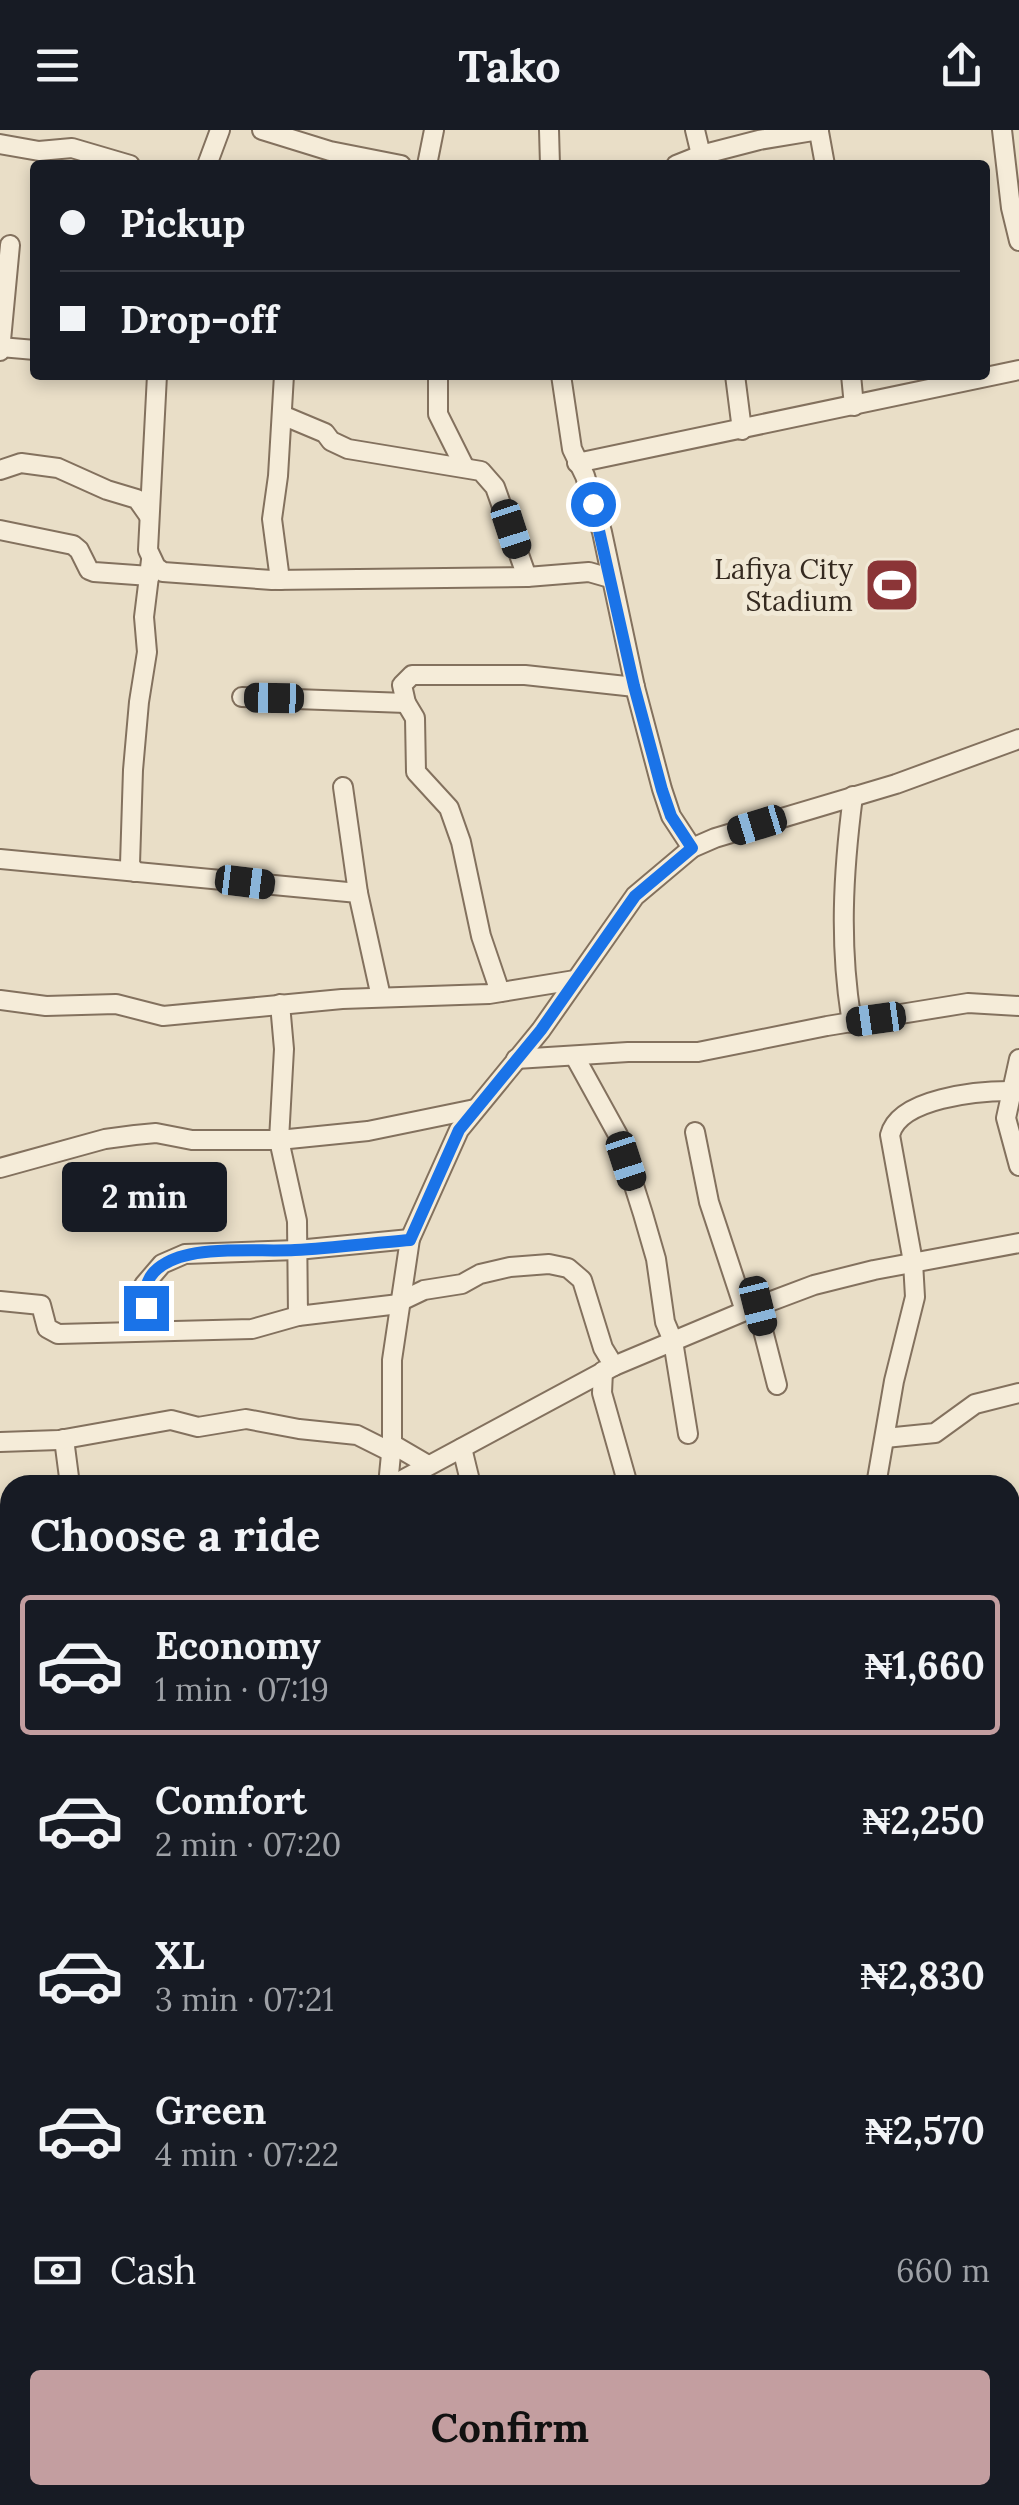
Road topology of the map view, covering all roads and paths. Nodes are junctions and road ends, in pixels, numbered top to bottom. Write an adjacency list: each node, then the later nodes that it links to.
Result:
1 (5, 130): 9 (street)
2 (220, 130): 11 (street)
3 (262, 130): 12 (street)
4 (434, 130): 13 (street)
5 (548, 130): 14 (street)
6 (694, 130): 15 (street)
7 (1002, 130): 17 (street)
8 (819, 131): 15 (street); 16 (street)
9 (0, 144): 10 (street)
10 (113, 160)
11 (209, 160)
12 (355, 160)
13 (427, 160)
14 (550, 160)
15 (701, 160)
16 (824, 160)
17 (1019, 241)
18 (10, 245): 19 (street)
19 (0, 349): 20 (street)
20 (30, 350)
21 (1019, 370): 22 (street)
22 (990, 376)
23 (155, 380): 36 (street)
24 (284, 380): 31 (street)
25 (438, 380): 35 (street)
26 (562, 380): 33 (street)
27 (736, 380): 32 (street)
28 (851, 380): 30 (street)
29 (973, 380): 30 (street)
30 (854, 406): 32 (street)
31 (282, 415): 35 (street); 43 (street)
32 (742, 430): 33 (street)
33 (576, 463): 38 (street)
34 (4, 464): 36 (street)
35 (464, 466): 41 (street)
36 (143, 496): 40 (street)
37 (0, 530): 40 (street)
38 (606, 556): 39 (street); 42 (street)
39 (589, 572): 41 (street); 42 (street)
40 (154, 573): 43 (street); 52 (street)
41 (527, 578): 43 (street)
42 (610, 578): 44 (street)
43 (280, 580)
44 (634, 686): 46 (street); 50 (street)
45 (242, 697): 46 (street)
46 (406, 703): 55 (street)
47 (1019, 739): 49 (street)
48 (343, 787): 53 (street)
49 (853, 796): 50 (street); 60 (street)
50 (692, 848): 54 (street)
51 (0, 859): 52 (street)
52 (128, 868): 53 (street)
53 (358, 893): 56 (street)
54 (575, 980): 55 (street); 62 (street)
55 (500, 992): 56 (street)
56 (380, 997): 58 (street)
57 (0, 1000): 58 (street)
58 (280, 1004): 67 (street)
59 (1019, 1006): 60 (street)
60 (852, 1022): 61 (street)
61 (575, 1057): 62 (street); 81 (street)
62 (516, 1059): 65 (street)
63 (1019, 1060): 64 (street)
64 (1010, 1091): 68 (street); 73 (street)
65 (475, 1109): 67 (street); 70 (street)
66 (695, 1132): 78 (street)
67 (279, 1140): 69 (street); 72 (street)
68 (1019, 1166)
69 (0, 1168)
70 (410, 1240): 72 (street); 74 (street)
71 (1019, 1244): 73 (street)
72 (297, 1250): 79 (street); 80 (street)
73 (913, 1262): 78 (street); 88 (street)
74 (404, 1278): 75 (street); 77 (street)
75 (424, 1290): 77 (street); 82 (street)
76 (0, 1301): 80 (street)
77 (400, 1303): 79 (street); 91 (street)
78 (751, 1309): 81 (street); 84 (street)
79 (298, 1316): 80 (street)
80 (147, 1331)
81 (672, 1341): 82 (street); 87 (street)
82 (608, 1369): 83 (street); 85 (street)
83 (581, 1383): 85 (street); 92 (street)
84 (777, 1386)
85 (602, 1392): 98 (street)
86 (1019, 1393): 88 (street)
87 (688, 1434)
88 (885, 1438): 99 (street)
89 (64, 1439): 90 (street); 91 (street); 94 (street)
90 (0, 1442)
91 (392, 1448): 93 (street); 95 (street)
92 (462, 1448): 93 (street); 97 (street)
93 (428, 1466): 96 (street)
94 (69, 1475)
95 (391, 1475)
96 (410, 1475)
97 (469, 1475)
98 (625, 1475)
99 (878, 1475)

